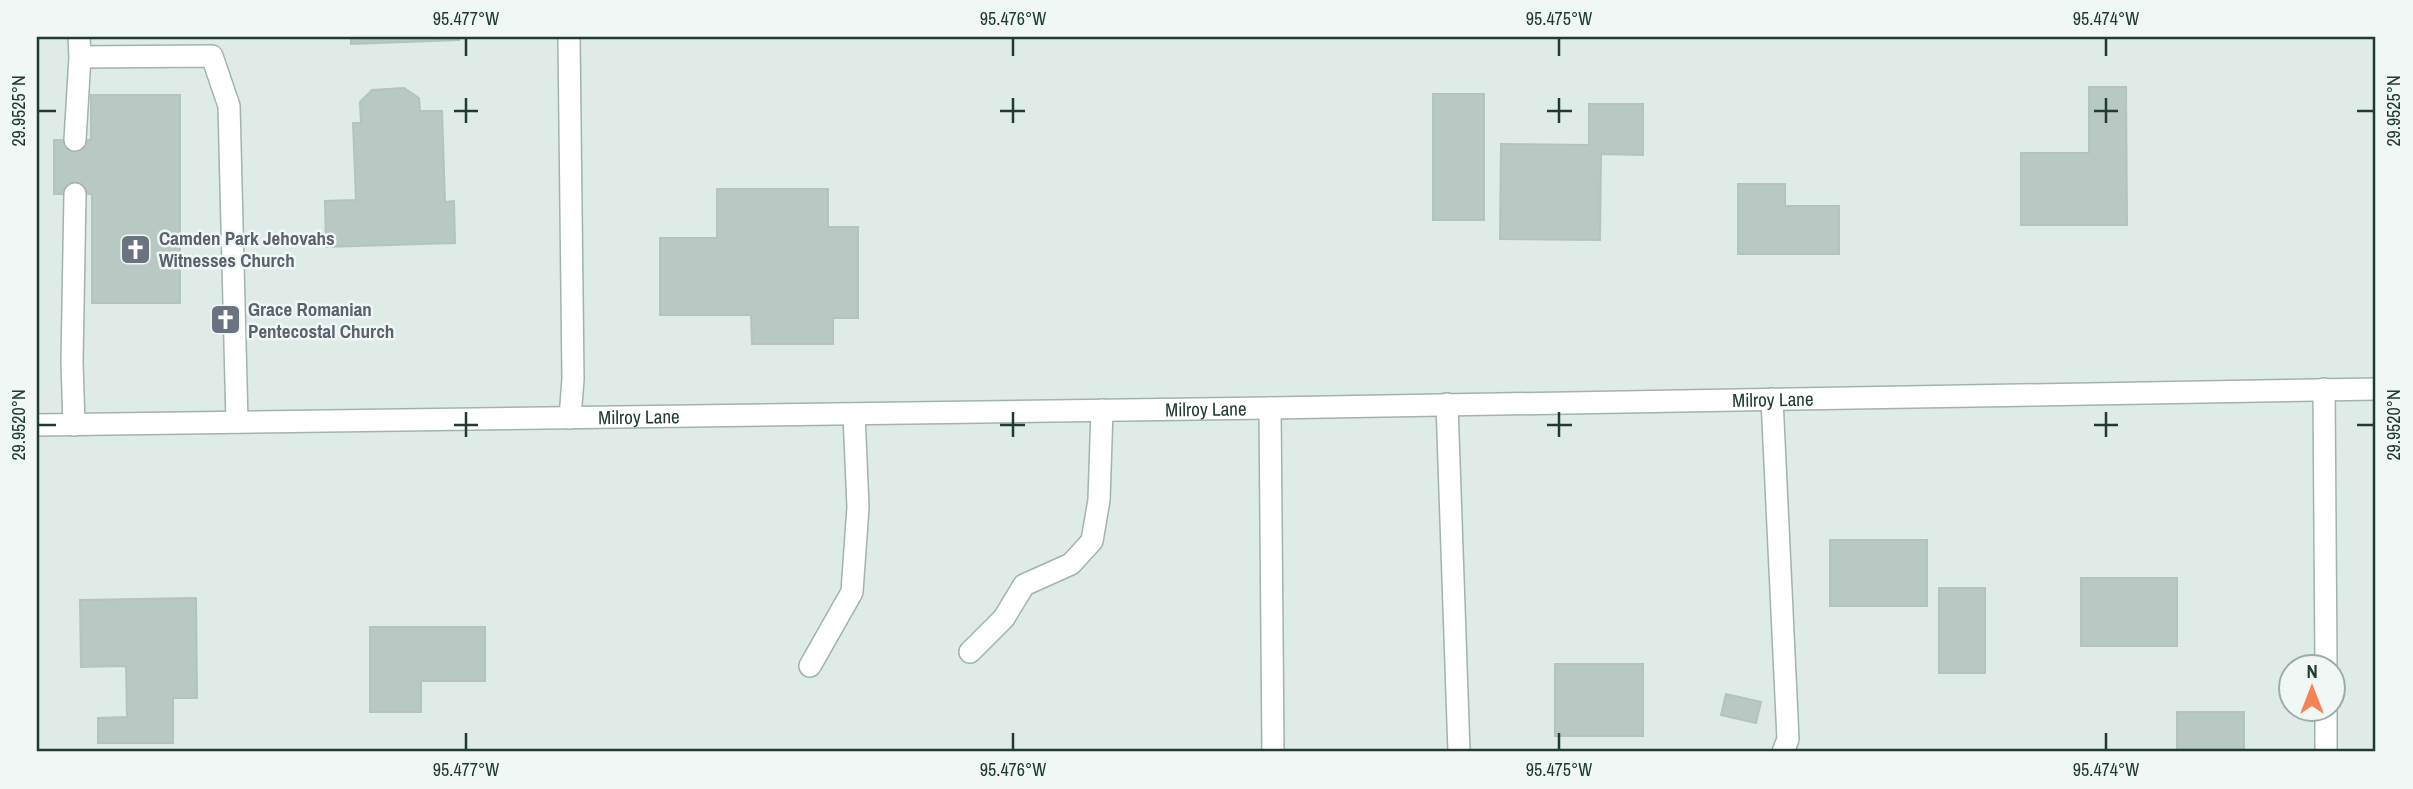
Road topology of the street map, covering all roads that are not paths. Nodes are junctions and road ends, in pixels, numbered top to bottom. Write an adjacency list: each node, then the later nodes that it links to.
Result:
1 (569, 37): 12 (street)
2 (80, 47): 3 (street); 13 (street)
3 (75, 140)
4 (75, 194): 15 (street)
5 (2376, 388): 6 (street, Milroy Lane)
6 (2324, 389): 7 (street, Milroy Lane); 17 (street)
7 (1772, 399): 8 (street, Milroy Lane); 22 (street)
8 (1447, 404): 9 (street, Milroy Lane); 21 (street)
9 (1269, 408): 10 (street, Milroy Lane); 20 (street)
10 (1102, 410): 11 (street, Milroy Lane); 16 (street)
11 (854, 414): 12 (street, Milroy Lane); 18 (street)
12 (570, 418): 13 (street, Milroy Lane)
13 (237, 422): 15 (street, Milroy Lane)
14 (37, 425): 15 (street, Milroy Lane)
15 (74, 425)
16 (970, 652)
17 (2326, 652)
18 (810, 666)
19 (2326, 722): 23 (street)
20 (1273, 752)
21 (1459, 752)
22 (1783, 752)
23 (2326, 752)

